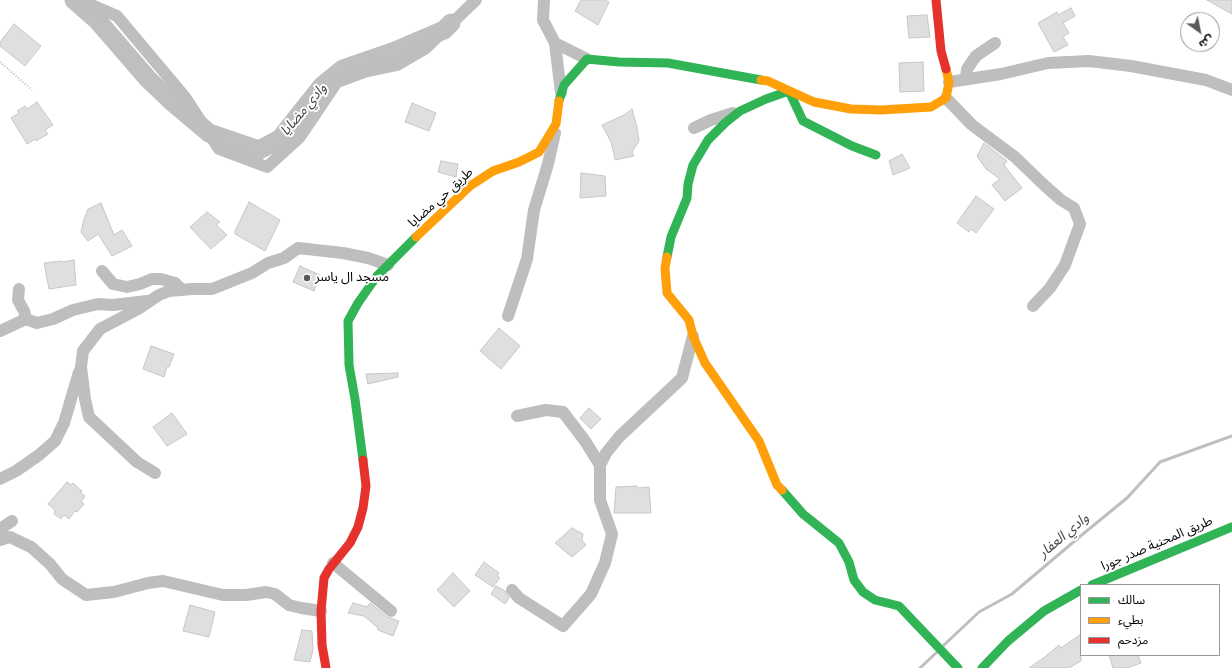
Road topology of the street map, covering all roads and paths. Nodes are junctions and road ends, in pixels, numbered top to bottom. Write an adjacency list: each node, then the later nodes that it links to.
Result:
1 (80, 0): 2 (street)
2 (476, 0)
3 (544, 0): 5 (street)
4 (936, 0): 10 (street)
5 (555, 42): 7 (street); 14 (street)
6 (994, 43): 9 (street)
7 (587, 59): 13 (street); 14 (street, طريق حي مضايا)
8 (0, 62): 11 (path)
9 (966, 79): 10 (street); 12 (street)
10 (949, 82): 15 (street)
11 (32, 90)
12 (1232, 90)
13 (789, 91): 15 (street); 16 (street); 19 (street)
14 (561, 94): 17 (street, طريق حي مضايا)
15 (946, 98): 25 (street)
16 (740, 111): 18 (street); 29 (street)
17 (556, 124): 20 (street, طريق حي مضايا); 26 (street)
18 (694, 128)
19 (876, 155)
20 (388, 265): 23 (street); 39 (street, طريق حي مضايا)
21 (102, 271): 23 (street)
22 (19, 289): 27 (street)
23 (182, 290): 24 (street)
24 (150, 301): 27 (street); 30 (street)
25 (1034, 306)
26 (508, 316)
27 (26, 319): 28 (street)
28 (0, 331)
29 (693, 336): 32 (street); 45 (street)
30 (81, 367): 33 (street); 34 (street)
31 (516, 416): 32 (street)
32 (600, 465): 41 (street)
33 (155, 473)
34 (0, 479)
35 (12, 521): 37 (street)
36 (1232, 528): 40 (street, طريق المحنية صدر جورا)
37 (0, 529)
38 (0, 540): 43 (street)
39 (333, 563): 43 (street, طريق حي مضايا); 44 (street)
40 (1094, 584)
41 (512, 590)
42 (1080, 591): 47 (street)
43 (321, 611): 46 (street, طريق حي مضايا)
44 (391, 611)
45 (956, 665)
46 (326, 668)
47 (982, 668)

